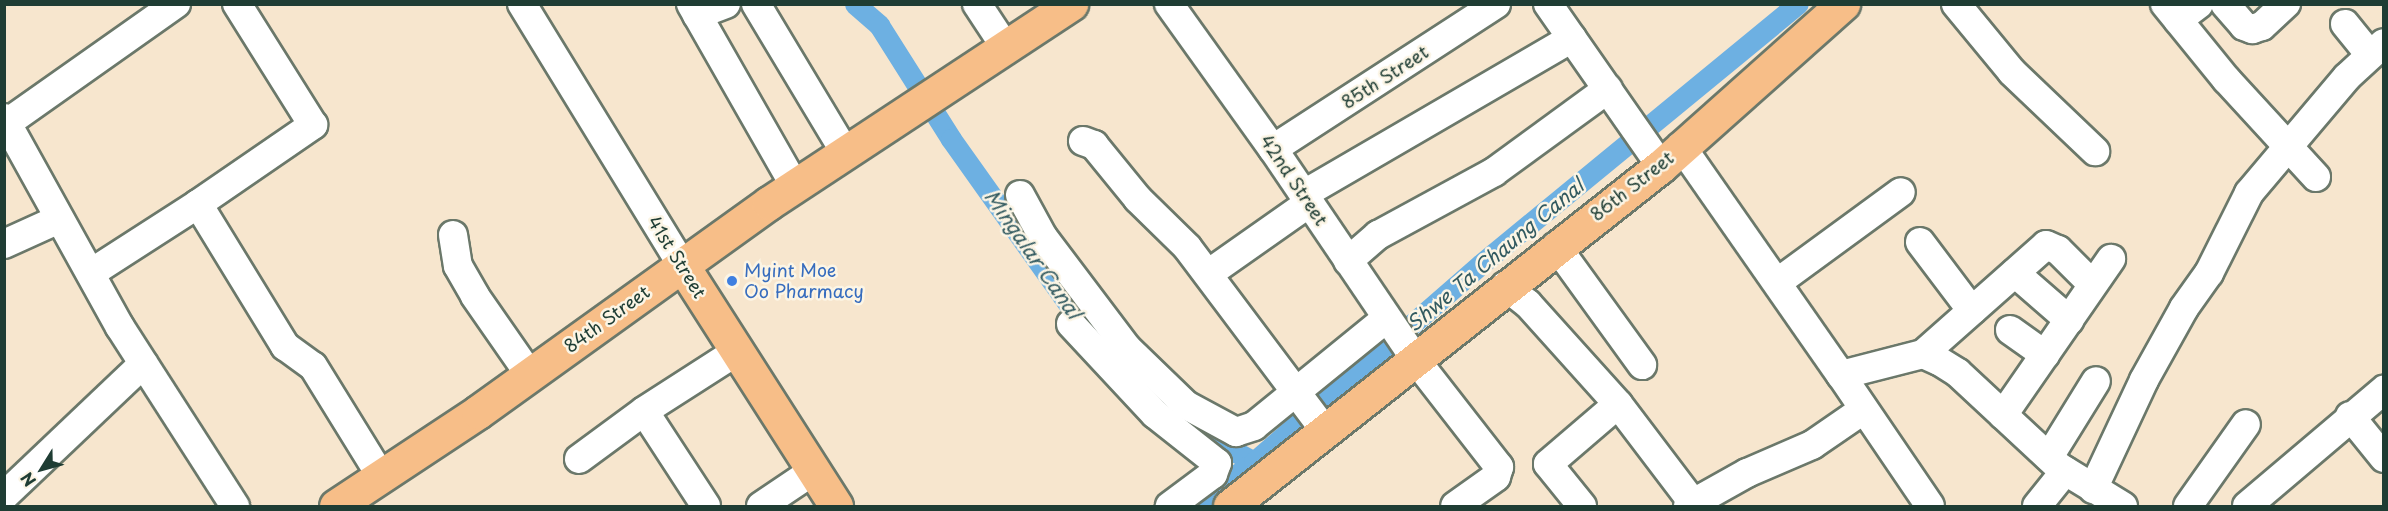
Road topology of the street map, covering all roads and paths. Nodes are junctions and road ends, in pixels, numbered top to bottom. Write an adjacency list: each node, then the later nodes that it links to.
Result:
1 (176, 4): 22 (street)
2 (237, 4): 34 (street)
3 (522, 4): 42 (street, 41st Street)
4 (726, 4): 15 (street)
5 (756, 4): 28 (street)
6 (977, 4): 19 (street)
7 (1071, 4): 19 (main road)
8 (1168, 4): 26 (street, 42nd Street)
9 (1496, 4): 26 (street, 85th Street)
10 (1548, 4): 18 (street)
11 (1956, 4): 27 (street)
12 (2225, 4): 13 (street)
13 (2286, 4)
14 (1821, 9): 25 (main road, 86th Street)
15 (694, 10): 30 (street)
16 (2180, 10): 24 (street)
17 (2345, 24): 20 (street)
18 (1572, 38): 21 (street); 33 (street)
19 (1006, 48): 28 (main road, 84th Street)
20 (2376, 49): 24 (street)
21 (1608, 89): 25 (street); 41 (street)
22 (6, 121): 35 (street)
23 (1083, 141): 45 (street)
24 (2289, 146): 29 (street); 78 (street)
25 (1657, 147): 39 (main road, 86th Street); 46 (street)
26 (1273, 149): 33 (street, 42nd Street)
27 (2095, 151)
28 (846, 154): 30 (main road, 84th Street)
29 (2316, 177)
30 (795, 186): 42 (main road, 84th Street)
31 (1900, 192): 46 (street)
32 (1020, 195): 64 (street)
33 (1306, 199): 41 (street, 42nd Street); 45 (street)
34 (198, 204): 43 (street); 76 (street)
35 (59, 219): 38 (street); 43 (street)
36 (453, 235): 60 (street)
37 (1920, 242): 49 (street)
38 (4, 244)
39 (1556, 246): 48 (main road, 86th Street); 59 (street)
40 (2111, 259): 47 (street)
41 (1348, 261): 50 (street, 42nd Street)
42 (682, 266): 54 (main road, 41st Street); 60 (main road, 84th Street)
43 (91, 273): 58 (street)
44 (2015, 273): 47 (street); 49 (street); 51 (street)
45 (1208, 274): 64 (street)
46 (1778, 282): 61 (street)
47 (2092, 284): 51 (street)
48 (1505, 286): 55 (main road, 86th Street); 65 (street)
49 (1972, 311): 56 (street)
50 (1388, 320): 55 (street, 42nd Street); 64 (street)
51 (2069, 320): 57 (street)
52 (1071, 324): 85 (street)
53 (2010, 330): 57 (street)
54 (736, 352): 67 (street); 75 (main road, 41st Street)
55 (1411, 352): 71 (main road, 86th Street); 87 (street, 42nd Street)
56 (1923, 354): 61 (street); 68 (street)
57 (2045, 355): 68 (street)
58 (143, 364): 77 (street); 80 (street)
59 (1642, 365)
60 (530, 375): 76 (main road, 84th Street)
61 (1840, 375): 66 (street)
62 (2096, 381): 74 (street)
63 (2384, 390): 69 (street)
64 (1296, 393): 71 (street)
65 (1618, 404): 79 (street); 88 (street)
66 (1863, 410): 79 (street); 89 (street)
67 (644, 411): 73 (street); 82 (street)
68 (2003, 415): 74 (street)
69 (2350, 416): 72 (street); 92 (street)
70 (2246, 424): 91 (street)
71 (1320, 425): 86 (main road, 86th Street)
72 (2384, 458)
73 (579, 459)
74 (2057, 464): 78 (street); 90 (street)
75 (813, 471): 83 (street); 84 (main road, 41st Street)
76 (381, 476): 81 (main road, 84th Street)
77 (4, 496)
78 (2109, 501)
79 (1691, 505)
80 (235, 507)
81 (336, 507)
82 (706, 507)
83 (762, 507)
84 (836, 507)
85 (1170, 507)
86 (1230, 507)
87 (1455, 507)
88 (1582, 507)
89 (1930, 507)
90 (2037, 507)
91 (2188, 507)
92 (2247, 507)

